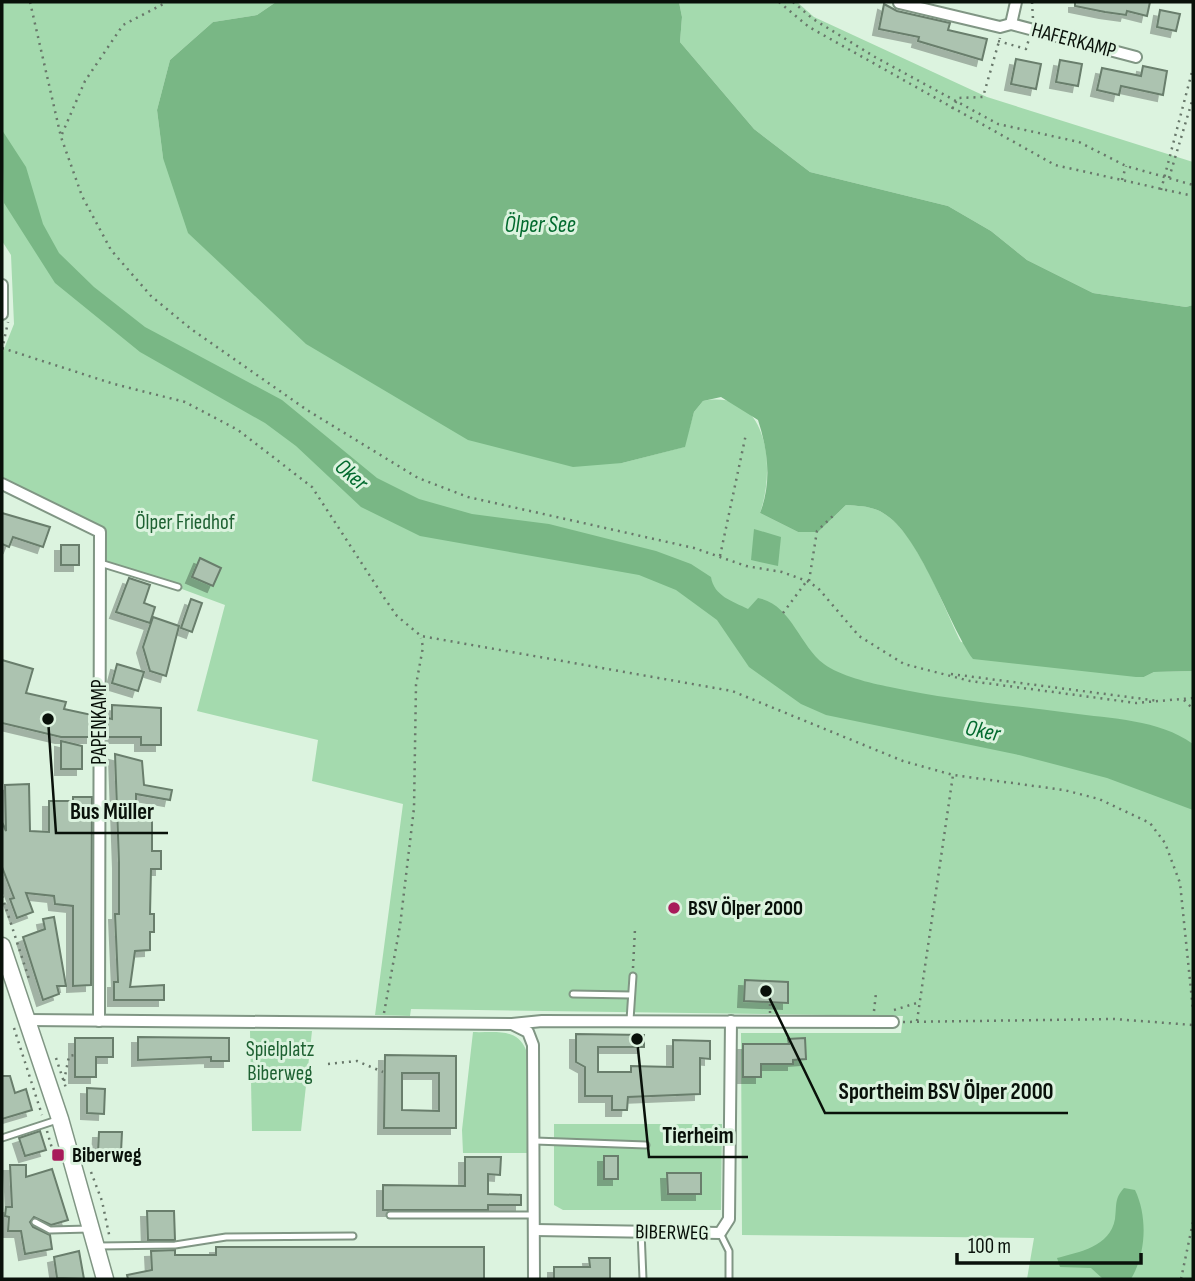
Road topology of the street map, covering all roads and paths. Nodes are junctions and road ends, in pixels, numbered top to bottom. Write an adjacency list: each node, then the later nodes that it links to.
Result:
1 (30, 2): 13 (path)
2 (167, 2): 13 (path)
3 (779, 2): 12 (path)
4 (793, 2): 11 (path)
5 (1016, 2): 7 (street, HAFERKAMP)
6 (899, 3): 7 (street, HAFERKAMP)
7 (1011, 24): 8 (street, HAFERKAMP); 11 (path)
8 (1136, 57)
9 (1193, 68): 15 (path)
10 (1193, 98): 15 (path)
11 (956, 101): 12 (path); 14 (path)
12 (951, 109): 16 (path)
13 (61, 137): 26 (path)
14 (1126, 166): 15 (path); 16 (path)
15 (1166, 179): 17 (path); 18 (path)
16 (1122, 180): 18 (path)
17 (1193, 184)
18 (1161, 190): 19 (path)
19 (1193, 196)
20 (2, 285): 21 (street)
21 (2, 314)
22 (2, 348): 31 (path)
23 (746, 435): 26 (path)
24 (2, 484): 27 (street, PAPENKAMP)
25 (835, 513): 28 (path)
26 (720, 556): 28 (path)
27 (100, 563): 29 (lane); 49 (street, PAPENKAMP)
28 (808, 582): 30 (path); 32 (path)
29 (178, 587)
30 (783, 613)
31 (421, 636): 37 (path); 54 (path)
32 (941, 672): 35 (path); 35 (path)
33 (1193, 698): 34 (path)
34 (1184, 700): 35 (path); 36 (path)
35 (1162, 702)
36 (1193, 709)
37 (953, 775): 45 (path); 53 (path)
38 (635, 929): 40 (path)
39 (2, 946): 47 (main road)
40 (634, 959)
41 (633, 976): 44 (lane)
42 (876, 993): 51 (path)
43 (573, 994): 44 (lane)
44 (631, 995): 48 (lane)
45 (1193, 1010)
46 (10, 1017): 61 (path)
47 (28, 1020): 49 (street); 61 (main road)
48 (630, 1020): 50 (street); 55 (street)
49 (99, 1021): 54 (street)
50 (731, 1021): 51 (street); 73 (street, BIBERWEG)
51 (872, 1022): 52 (street)
52 (893, 1022): 53 (path)
53 (916, 1022): 56 (path)
54 (382, 1023): 55 (street)
55 (512, 1024): 63 (street)
56 (1193, 1025)
57 (75, 1055): 60 (path)
58 (328, 1064): 59 (path)
59 (383, 1072)
60 (64, 1082)
61 (52, 1122): 62 (lane); 65 (path); 70 (main road)
62 (2, 1138)
63 (535, 1141): 64 (lane); 67 (street)
64 (646, 1145)
65 (57, 1163)
66 (390, 1215): 67 (lane)
67 (535, 1215): 71 (street)
68 (35, 1222): 70 (lane)
69 (1193, 1222): 76 (path)
70 (92, 1229): 77 (main road)
71 (535, 1230): 72 (street, BIBERWEG); 79 (street)
72 (642, 1231): 73 (street, BIBERWEG); 80 (lane)
73 (720, 1233): 81 (lane)
74 (353, 1236): 77 (lane)
75 (1193, 1239): 76 (path)
76 (1188, 1244): 82 (path)
77 (97, 1246): 78 (main road)
78 (105, 1279)
79 (534, 1279)
80 (643, 1279)
81 (729, 1279)
82 (1181, 1279)

